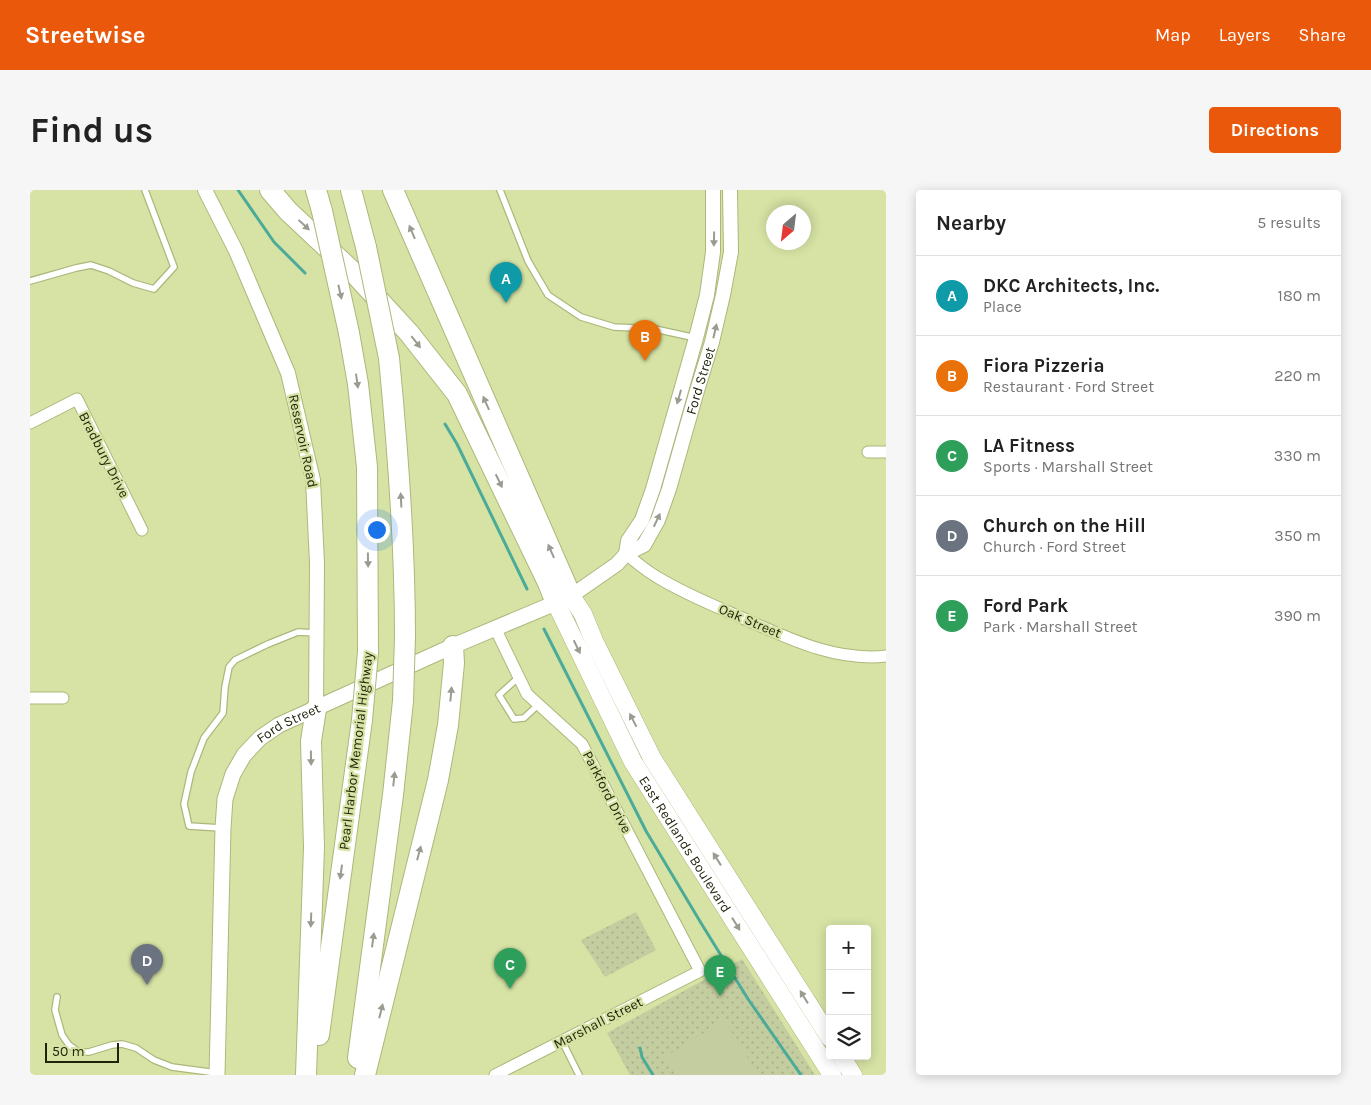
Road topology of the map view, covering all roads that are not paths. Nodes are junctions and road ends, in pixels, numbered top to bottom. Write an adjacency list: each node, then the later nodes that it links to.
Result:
1 (145, 190): 10 (lane)
2 (205, 190): 20 (street, Reservoir Road)
3 (270, 190): 18 (highway, one-way to 18)
4 (316, 190): 36 (highway, Pearl Harbor Memorial Highway, one-way to 36, bridge)
5 (351, 190): 37 (highway, one-way to 5, bridge)
6 (393, 190): 18 (highway, one-way to 6)
7 (500, 190): 11 (lane)
8 (713, 190): 11 (street, Ford Street, one-way to 11)
9 (730, 190): 12 (street, Ford Street, one-way to 9)
10 (30, 282)
11 (696, 338): 12 (street); 17 (street, Ford Street, one-way to 17)
12 (696, 394): 17 (street, Ford Street, one-way to 12)
13 (30, 423): 16 (street, Bradbury Drive)
14 (868, 452): 15 (street)
15 (886, 452)
16 (142, 530)
17 (626, 554): 18 (street, Ford Street); 22 (street, Oak Street)
18 (564, 600): 19 (main road, Ford Street); 31 (main road, East Redlands Boulevard, one-way to 18); 41 (main road, East Redlands Boulevard, one-way to 41)
19 (495, 628): 21 (main road, Ford Street); 23 (street, Parkford Drive)
20 (316, 633): 27 (street, Reservoir Road); 28 (lane)
21 (453, 646): 27 (main road, Ford Street); 38 (highway, one-way to 21)
22 (886, 656)
23 (519, 677): 26 (street, Parkford Drive); 26 (lane)
24 (30, 698): 25 (street)
25 (63, 698)
26 (539, 704): 29 (street, Parkford Drive)
27 (316, 709): 28 (main road, Ford Street); 35 (highway, one-way to 35)
28 (223, 828): 34 (main road, Ford Street)
29 (700, 971): 32 (street, Marshall Street)
30 (57, 997): 34 (lane)
31 (826, 1032)
32 (562, 1041): 39 (street, Marshall Street); 40 (lane)
33 (844, 1060): 42 (main road)
34 (217, 1074)
35 (306, 1075)
36 (313, 1075)
37 (355, 1075)
38 (365, 1075)
39 (495, 1075)
40 (579, 1075)
41 (832, 1075)
42 (853, 1075)

